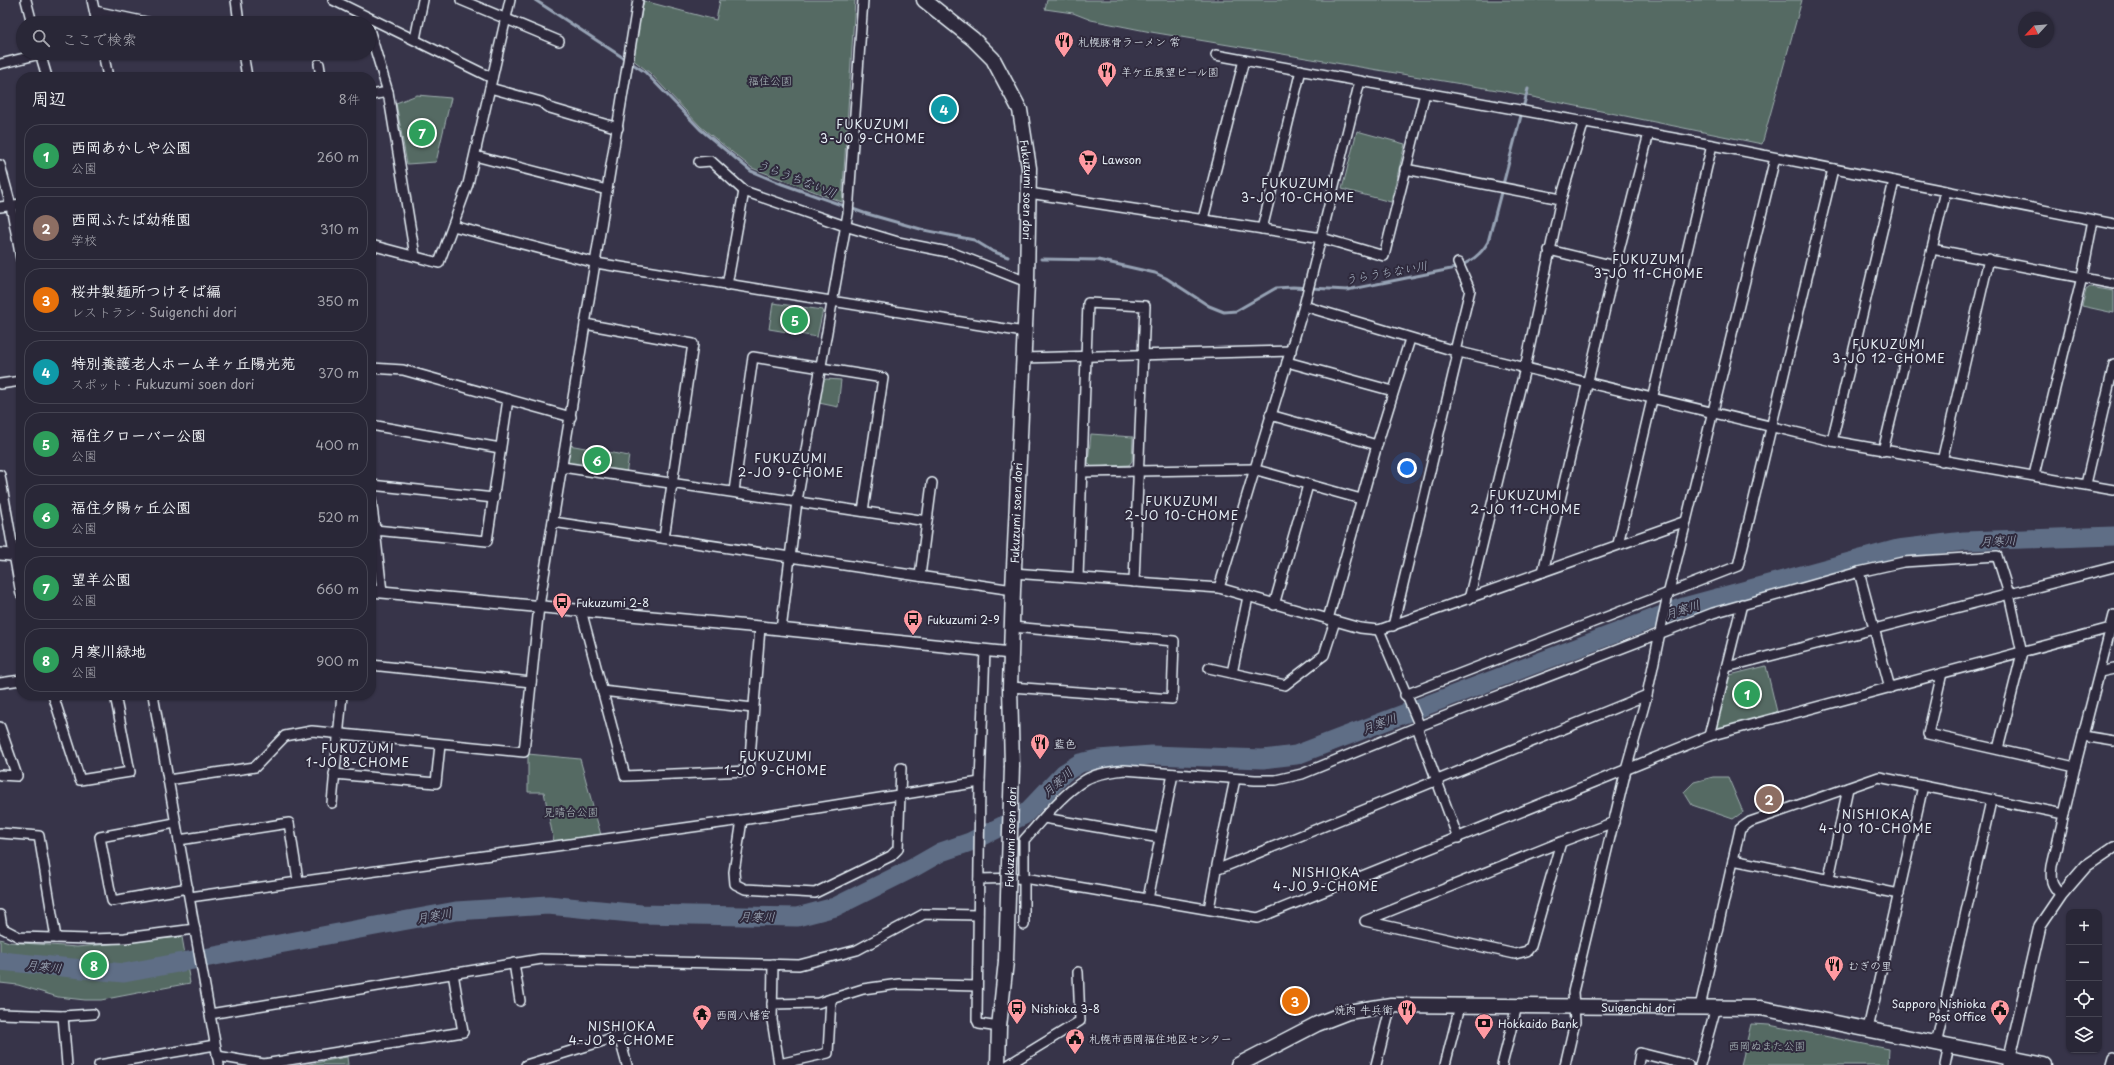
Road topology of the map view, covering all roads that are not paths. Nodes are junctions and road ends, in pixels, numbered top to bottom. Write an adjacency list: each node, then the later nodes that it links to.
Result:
1 (26, 0): 12 (street)
2 (92, 0): 11 (street)
3 (236, 0): 15 (street)
4 (333, 0): 16 (street)
5 (423, 0): 19 (street)
6 (461, 0): 17 (street)
7 (510, 0): 17 (street)
8 (638, 0): 42 (street)
9 (863, 0): 64 (street)
10 (924, 0): 55 (main road, Fukuzumi soen dori)
11 (95, 12): 13 (street); 14 (street)
12 (30, 16)
13 (96, 16)
14 (115, 16)
15 (238, 16)
16 (361, 16)
17 (506, 19): 20 (street); 35 (street)
18 (376, 23): 19 (street)
19 (415, 40): 35 (street)
20 (559, 41)
21 (376, 52): 38 (street)
22 (1216, 55): 27 (street)
23 (16, 60): 28 (street)
24 (43, 60): 31 (street)
25 (104, 60): 32 (street)
26 (244, 60): 33 (street)
27 (1244, 60): 30 (street); 60 (street)
28 (0, 64)
29 (319, 64): 34 (street)
30 (1301, 70): 36 (street); 65 (street)
31 (46, 72)
32 (107, 72)
33 (246, 72)
34 (320, 72)
35 (492, 78): 37 (street)
36 (1360, 81): 39 (street); 67 (street)
37 (490, 88): 42 (street); 45 (street)
38 (388, 92): 40 (street); 71 (street)
39 (1425, 93): 41 (street); 50 (street)
40 (376, 94)
41 (1584, 122): 43 (street); 56 (street)
42 (618, 128): 52 (street)
43 (1648, 133): 44 (street); 75 (street)
44 (1712, 145): 46 (street); 99 (street)
45 (475, 156): 52 (street); 63 (street)
46 (1775, 158): 49 (street); 101 (street)
47 (699, 162): 53 (street)
48 (0, 165): 58 (street)
49 (1833, 169): 51 (street); 105 (street)
50 (1405, 170): 56 (street); 67 (street)
51 (1894, 181): 54 (street); 106 (street)
52 (607, 190): 73 (street)
53 (744, 191): 64 (street); 79 (street)
54 (1946, 191): 61 (street); 69 (street)
55 (1030, 193): 60 (street); 77 (main road, Fukuzumi soen dori)
56 (1561, 199): 70 (street)
57 (16, 205): 58 (street)
58 (11, 206): 59 (street); 66 (street)
59 (0, 207)
60 (1203, 219): 65 (street)
61 (2093, 220): 62 (street); 76 (street)
62 (2114, 224)
63 (453, 226): 71 (street); 73 (street)
64 (845, 226): 77 (street); 80 (street)
65 (1262, 229): 67 (street)
66 (16, 232)
67 (1322, 238): 81 (street)
68 (376, 246): 71 (street)
69 (1932, 249): 72 (street); 109 (street)
70 (1549, 250): 75 (street); 94 (street)
71 (415, 256)
72 (1989, 259): 76 (street); 110 (street)
73 (596, 263): 79 (street); 82 (street)
74 (1458, 263): 86 (street)
75 (1615, 266): 96 (street)
76 (2082, 277): 78 (street); 116 (street)
77 (1027, 282): 83 (main road, Fukuzumi soen dori)
78 (2114, 284)
79 (727, 285): 80 (street)
80 (833, 301): 83 (street); 92 (street)
81 (1304, 306): 84 (street); 85 (street)
82 (585, 324): 103 (street); 117 (street)
83 (1024, 332): 89 (main road, Fukuzumi soen dori)
84 (1410, 339): 86 (street); 98 (street)
85 (1291, 351): 87 (street); 90 (street)
86 (1455, 351): 94 (street); 160 (street)
87 (1143, 356): 88 (street); 88 (street); 113 (street)
88 (1087, 357): 89 (street); 114 (street)
89 (1023, 358): 142 (main road, Fukuzumi soen dori)
90 (1287, 362): 98 (street); 102 (street)
91 (2114, 364): 119 (street)
92 (821, 367): 123 (street); 126 (street); 127 (street)
93 (376, 368): 100 (street)
94 (1525, 368): 96 (street); 153 (street)
95 (16, 382): 97 (street)
96 (1588, 383): 99 (street); 140 (street)
97 (0, 384)
98 (1393, 391): 107 (street)
99 (1652, 398): 101 (street); 134 (street)
100 (508, 399): 103 (street); 108 (street)
101 (1712, 413): 105 (street); 129 (street)
102 (1270, 415): 107 (street); 112 (street)
103 (571, 417): 111 (street)
104 (376, 426): 108 (street)
105 (1772, 427): 106 (street); 152 (street)
106 (1832, 441): 109 (street)
107 (1377, 445): 125 (street)
108 (500, 448): 124 (street)
109 (1883, 451): 110 (street)
110 (1942, 461): 116 (street)
111 (562, 467): 117 (street); 130 (street)
112 (1253, 469): 113 (street); 120 (street); 146 (street)
113 (1139, 471): 114 (street); 145 (street)
114 (1082, 472): 144 (street)
115 (0, 475): 135 (street)
116 (2034, 475): 119 (street)
117 (671, 482): 123 (street); 132 (street)
118 (932, 483): 128 (street)
119 (2086, 484): 122 (street)
120 (1308, 485): 125 (street); 155 (street)
121 (376, 486): 124 (street)
122 (2114, 490)
123 (734, 491): 126 (street)
124 (494, 498): 131 (street)
125 (1361, 500): 159 (street)
126 (797, 501): 127 (street); 138 (street)
127 (863, 511): 128 (street)
128 (927, 521): 143 (street)
129 (1686, 521): 134 (street); 152 (street)
130 (553, 522): 132 (street); 156 (street)
131 (376, 530)
132 (664, 538): 138 (street)
133 (376, 539): 149 (street)
134 (1618, 544): 140 (street)
135 (16, 547)
136 (0, 554): 137 (street)
137 (16, 556)
138 (789, 557): 143 (street); 164 (street)
139 (2114, 567): 150 (street)
140 (1543, 572): 153 (street)
141 (1859, 572): 150 (street); 154 (street); 166 (street)
142 (1014, 573): 144 (street); 147 (main road, Fukuzumi soen dori)
143 (920, 576): 147 (street)
144 (1078, 577): 145 (street)
145 (1134, 582): 146 (street)
146 (1219, 588): 151 (street)
147 (1013, 590): 163 (main road, Fukuzumi soen dori)
148 (376, 591): 149 (street)
149 (382, 592): 156 (street)
150 (2009, 594): 166 (street); 170 (street)
151 (1248, 597): 155 (street); 176 (street)
152 (1668, 597): 167 (street); 185 (street)
153 (1469, 599): 160 (street)
154 (1742, 604): 167 (street); 172 (street)
155 (1274, 605): 159 (street)
156 (539, 606): 157 (street); 179 (street)
157 (581, 610): 161 (street); 183 (street)
158 (2114, 615): 162 (street)
159 (1332, 620): 165 (street); 176 (street)
160 (1393, 626): 165 (street)
161 (760, 627): 164 (street); 190 (street)
162 (2112, 627): 170 (street); 175 (street)
163 (1012, 628): 169 (main road, Fukuzumi soen dori); 181 (street)
164 (781, 630): 168 (street)
165 (1379, 630): 185 (street)
166 (1875, 630): 172 (street); 182 (street)
167 (1660, 631): 184 (street); 191 (street)
168 (985, 650): 169 (street); 208 (street)
169 (1011, 653): 181 (main road, Fukuzumi soen dori)
170 (2022, 653): 177 (street); 198 (street)
171 (376, 666): 179 (street)
172 (1727, 667): 194 (street)
173 (1209, 668): 176 (street)
174 (2114, 669): 175 (street)
175 (2100, 672): 195 (street)
176 (1232, 673)
177 (1942, 674): 182 (street); 198 (street)
178 (16, 681): 180 (street)
179 (531, 682): 197 (street)
180 (0, 683)
181 (1010, 687): 260 (main road, Fukuzumi soen dori, bridge)
182 (1890, 688): 194 (street)
183 (602, 691): 190 (street); 190 (street)
184 (1647, 695): 201 (street); 207 (street)
185 (1407, 697): 191 (street)
186 (55, 700): 187 (street)
187 (116, 700)
188 (154, 700): 206 (street)
189 (341, 700): 193 (street)
190 (753, 708)
191 (1417, 724): 205 (street); 207 (street)
192 (0, 727): 204 (street)
193 (338, 734): 197 (street); 202 (street); 206 (street)
194 (1709, 736): 201 (street)
195 (2083, 736): 196 (street); 199 (street)
196 (2114, 741)
197 (440, 745): 202 (street)
198 (1998, 749): 199 (street)
199 (2075, 767): 214 (street)
200 (901, 768): 211 (street)
201 (1626, 770): 217 (street); 221 (street)
202 (334, 774): 213 (street)
203 (1173, 774): 205 (street); 215 (street); 220 (street)
204 (0, 775)
205 (1235, 779): 226 (street)
206 (168, 780): 218 (street)
207 (1437, 781): 221 (street); 226 (street)
208 (980, 782): 211 (street); 229 (street)
209 (1923, 786): 210 (street); 212 (street); 232 (street)
210 (1848, 788): 225 (street); 228 (street)
211 (901, 794): 216 (street); 216 (street)
212 (1991, 801): 214 (street); 263 (street)
213 (332, 803)
214 (2064, 814): 233 (street)
215 (1044, 818): 220 (street); 227 (street)
216 (742, 820): 230 (street)
217 (1614, 822): 223 (street); 253 (street)
218 (175, 823): 222 (street); 231 (street)
219 (0, 833): 241 (street)
220 (1160, 838): 234 (street)
221 (1458, 838): 235 (street)
222 (179, 840): 230 (street); 231 (street)
223 (1561, 842): 223 (street)
224 (2114, 847): 233 (street)
225 (1733, 860): 228 (street); 254 (street)
226 (1216, 870): 235 (street)
227 (1025, 878): 229 (street); 234 (street); 238 (street)
228 (1829, 878): 232 (street)
229 (979, 879): 237 (street)
230 (298, 880): 231 (street)
231 (189, 892): 240 (street)
232 (1899, 894): 261 (street)
233 (2061, 895): 266 (street)
234 (1148, 899): 235 (street)
235 (1209, 909)
236 (0, 915): 239 (street)
237 (978, 915): 243 (street); 246 (street)
238 (1024, 925)
239 (1, 928): 241 (street)
240 (194, 929): 241 (street); 258 (street)
241 (56, 938)
242 (514, 963): 243 (street); 245 (street); 248 (street)
243 (773, 964): 249 (street)
244 (1078, 972): 272 (street)
245 (453, 973): 258 (street); 265 (street)
246 (977, 986): 247 (street); 260 (street)
247 (831, 999): 249 (street); 249 (street)
248 (520, 1001)
249 (772, 1004)
250 (1391, 1005): 251 (main road, Suigenchi dori); 273 (main road, Suigenchi dori); 274 (street)
251 (1460, 1006): 252 (main road, Suigenchi dori); 275 (street)
252 (1516, 1006): 253 (main road, Suigenchi dori); 276 (street)
253 (1573, 1006): 254 (main road, Suigenchi dori); 277 (street)
254 (1700, 1007): 255 (main road, Suigenchi dori)
255 (1716, 1007): 261 (main road, Suigenchi dori); 280 (street)
256 (0, 1014): 259 (street)
257 (93, 1014): 259 (street)
258 (210, 1014): 262 (street)
259 (63, 1016): 267 (street)
260 (999, 1027): 271 (main road, Fukuzumi soen dori)
261 (1868, 1029): 263 (main road, Suigenchi dori)
262 (215, 1045): 265 (street); 268 (street)
263 (1943, 1045): 266 (main road, Suigenchi dori); 281 (street)
264 (2114, 1058): 283 (street)
265 (218, 1061)
266 (2009, 1062): 282 (main road, Suigenchi dori)
267 (67, 1065)
268 (99, 1065)
269 (526, 1065): 270 (street)
270 (627, 1065)
271 (998, 1065)
272 (1008, 1065)
273 (1238, 1065)
274 (1376, 1065)
275 (1445, 1065)
276 (1502, 1065)
277 (1565, 1065)
278 (1638, 1065): 279 (street)
279 (1688, 1065)
280 (1700, 1065)
281 (1945, 1065)
282 (2045, 1065)
283 (2112, 1065)

